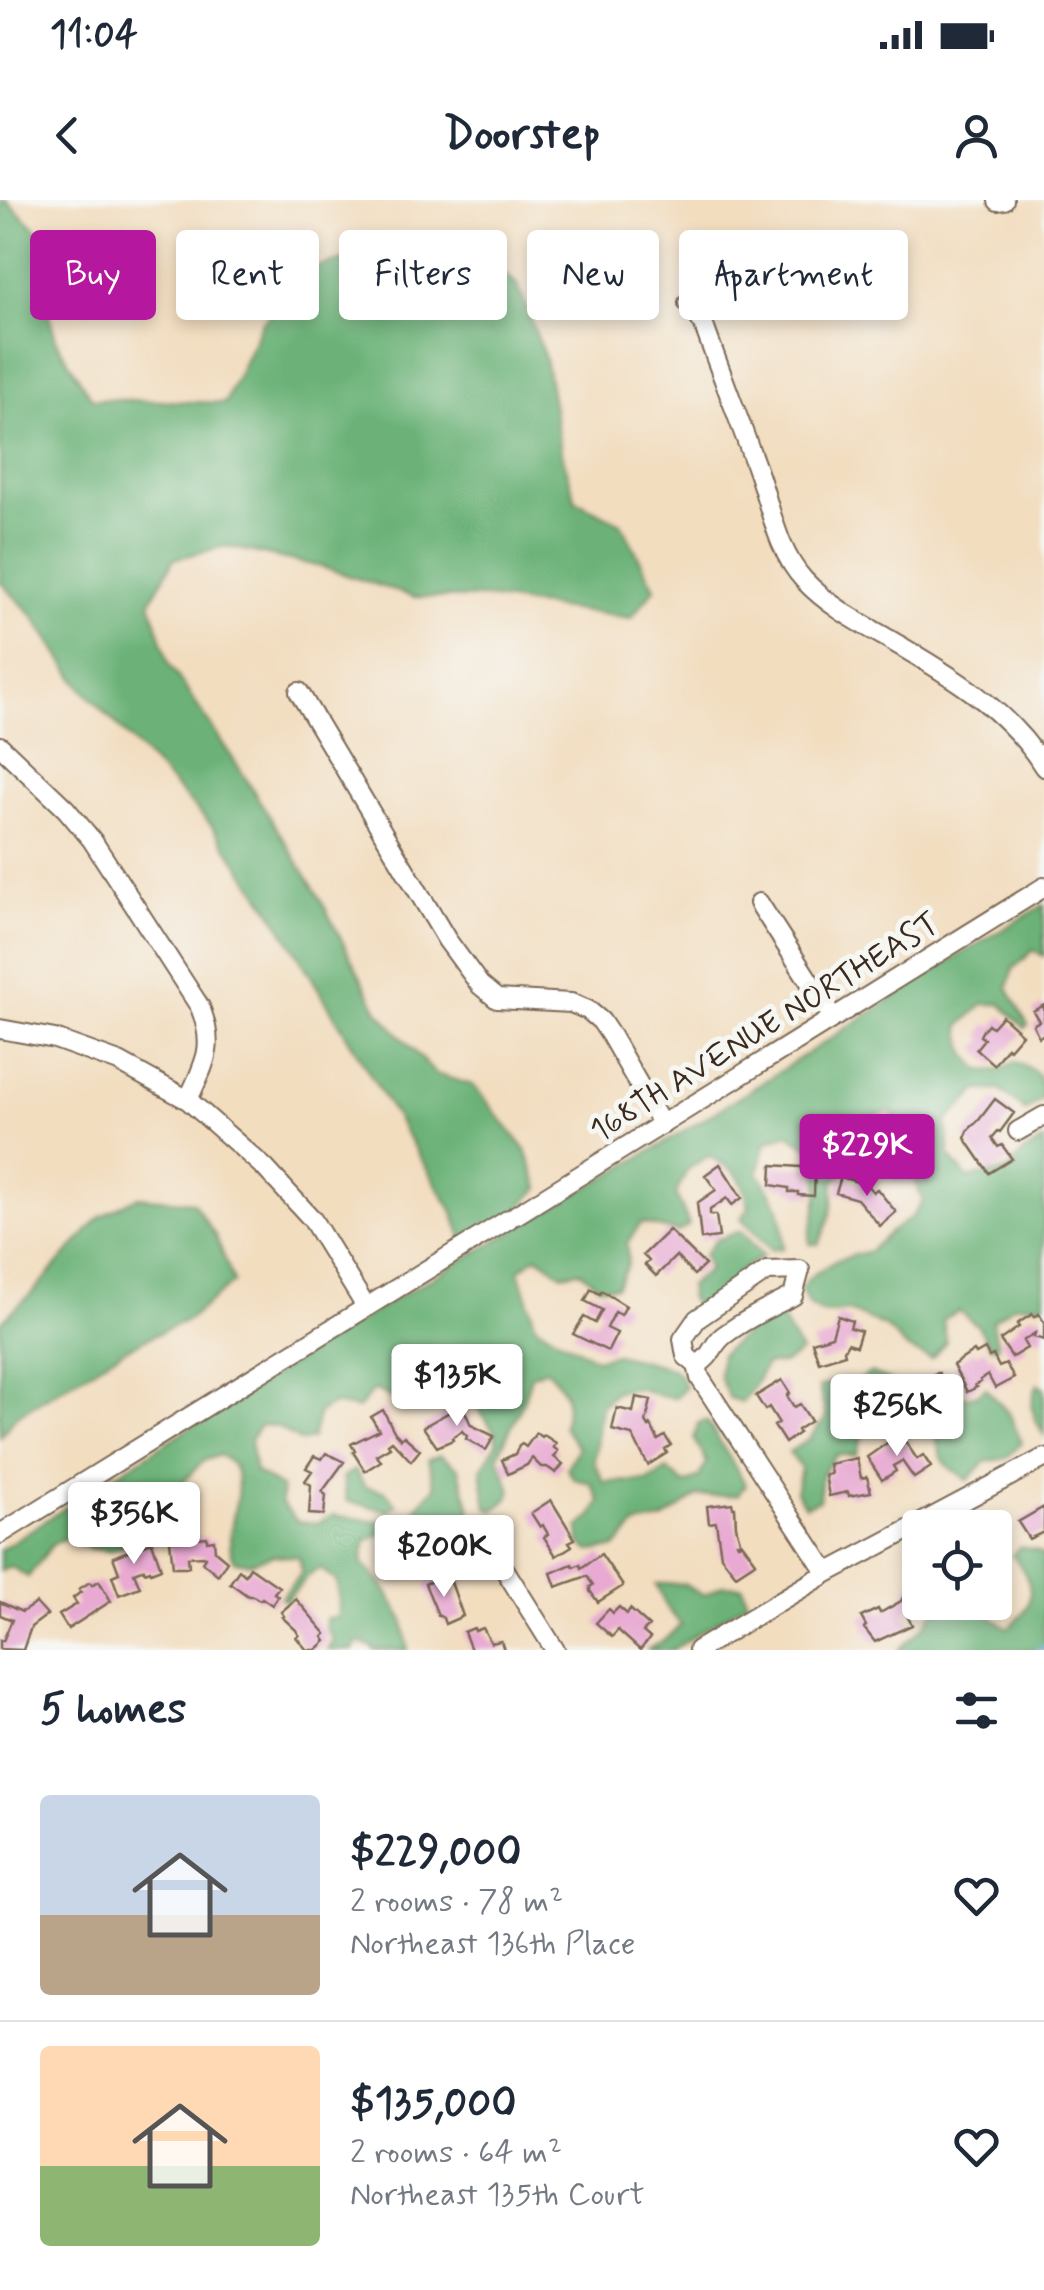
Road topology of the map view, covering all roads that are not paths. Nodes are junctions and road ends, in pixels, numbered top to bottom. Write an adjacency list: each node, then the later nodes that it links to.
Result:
1 (701, 320): 4 (street)
2 (299, 692): 11 (street)
3 (0, 746): 9 (street)
4 (1044, 767)
5 (1044, 887): 7 (street, 168TH AVENUE NORTHEAST)
6 (759, 903): 7 (street)
7 (833, 1018): 11 (street, 168TH AVENUE NORTHEAST)
8 (0, 1029): 9 (street)
9 (188, 1100): 13 (street)
10 (1044, 1116): 12 (street)
11 (662, 1125): 13 (street, 168TH AVENUE NORTHEAST)
12 (1018, 1130)
13 (366, 1307): 16 (street, 168TH AVENUE NORTHEAST)
14 (697, 1365): 14 (street); 18 (street)
15 (1044, 1458): 18 (street)
16 (0, 1534)
17 (484, 1538): 19 (street)
18 (827, 1574): 20 (street)
19 (554, 1650)
20 (698, 1650)

